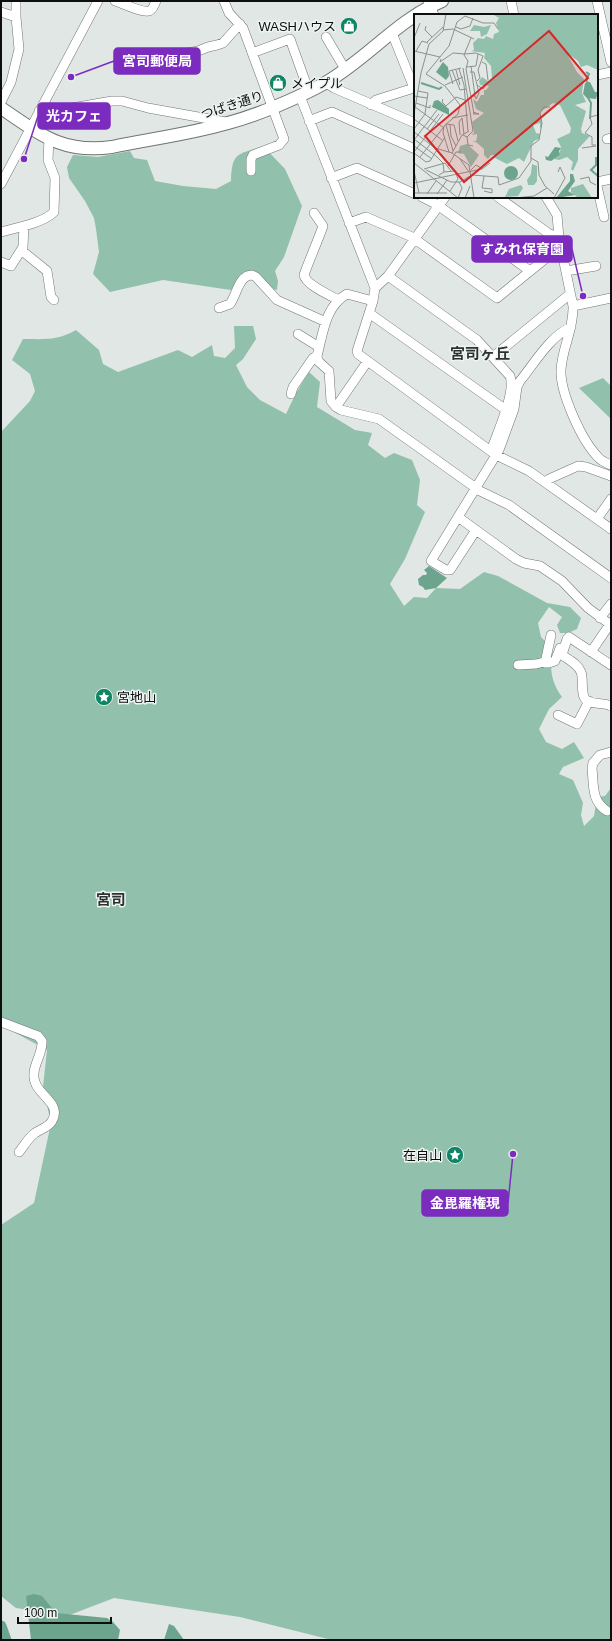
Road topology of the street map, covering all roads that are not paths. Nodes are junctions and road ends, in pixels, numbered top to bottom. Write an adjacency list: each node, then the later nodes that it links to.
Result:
1 (16, 1): 13 (street)
2 (98, 1): 30 (street)
3 (115, 1): 4 (street)
4 (156, 1)
5 (224, 1): 15 (street)
6 (442, 1): 9 (main road, つばき通り)
7 (511, 1): 12 (street)
8 (597, 1): 20 (street)
9 (430, 7): 11 (main road, つばき通り)
10 (1, 12): 13 (street)
11 (419, 14)
12 (514, 14)
13 (16, 17): 26 (street)
14 (414, 17): 16 (main road, つばき通り)
15 (240, 24): 18 (street); 19 (street)
16 (391, 32): 21 (main road, つばき通り); 27 (street)
17 (326, 37): 21 (street)
18 (252, 53): 25 (street); 28 (street)
19 (172, 56)
20 (611, 62)
21 (345, 69): 24 (main road, つばき通り)
22 (611, 72): 23 (street)
23 (598, 75)
24 (326, 83): 25 (main road, つばき通り); 27 (street)
25 (304, 94): 28 (main road, つばき通り); 31 (street)
26 (1, 102)
27 (371, 105): 33 (street)
28 (272, 107): 32 (main road, つばき通り); 37 (street)
29 (1, 108): 34 (main road, つばき通り)
30 (39, 111): 32 (street); 34 (street)
31 (309, 121): 36 (street); 38 (street)
32 (230, 123): 35 (main road, つばき通り)
33 (414, 123)
34 (31, 128): 35 (main road, つばき通り); 41 (street)
35 (49, 139): 52 (street)
36 (414, 149)
37 (251, 171)
38 (331, 178): 43 (street); 51 (street)
39 (611, 179): 40 (street)
40 (598, 182)
41 (1, 184)
42 (598, 190): 50 (street)
43 (414, 194)
44 (424, 198): 48 (street)
45 (445, 198): 48 (street)
46 (499, 198): 55 (street)
47 (547, 198): 55 (street)
48 (439, 206): 54 (street); 59 (street)
49 (314, 213): 66 (street)
50 (604, 217)
51 (349, 223): 54 (street); 62 (street)
52 (24, 226): 53 (street); 56 (street)
53 (1, 232)
54 (415, 240): 59 (street); 61 (street)
55 (560, 242): 59 (street); 60 (street)
56 (21, 250): 57 (street); 65 (street)
57 (1, 262)
58 (596, 266): 60 (street)
59 (530, 271)
60 (566, 272): 63 (street)
61 (388, 276): 62 (street); 76 (street)
62 (375, 288): 67 (street)
63 (570, 294): 68 (street); 76 (street)
64 (611, 298): 68 (street)
65 (54, 300)
66 (338, 300): 67 (street); 71 (street)
67 (373, 302): 70 (street)
68 (572, 306): 72 (street)
69 (219, 308): 71 (street)
70 (369, 313): 77 (street); 80 (street)
71 (326, 322): 74 (street)
72 (571, 327): 81 (street); 82 (street)
73 (298, 334): 74 (street)
74 (319, 347): 75 (street)
75 (317, 356): 78 (street); 79 (street)
76 (494, 356): 80 (street)
77 (368, 362): 79 (street); 81 (street)
78 (291, 394)
79 (336, 407): 85 (street)
80 (506, 410): 81 (street)
81 (493, 453): 84 (street); 85 (street)
82 (611, 465)
83 (611, 476): 84 (street)
84 (546, 483): 88 (street)
85 (476, 488): 87 (street); 91 (street)
86 (611, 499): 88 (street)
87 (458, 517): 90 (street); 90 (street)
88 (597, 519): 89 (street)
89 (611, 529)
90 (476, 530): 93 (street)
91 (611, 578)
92 (611, 604): 93 (street)
93 (600, 618): 94 (street)
94 (610, 625): 97 (street)
95 (551, 635): 98 (street)
96 (567, 639): 97 (street); 98 (street); 101 (street)
97 (591, 652): 100 (street)
98 (544, 662): 99 (street)
99 (518, 665)
100 (611, 665)
101 (589, 701): 102 (street); 103 (street)
102 (611, 706)
103 (558, 715)
104 (611, 752): 105 (street)
105 (607, 811)
106 (1, 1022): 107 (street)
107 (20, 1152)

